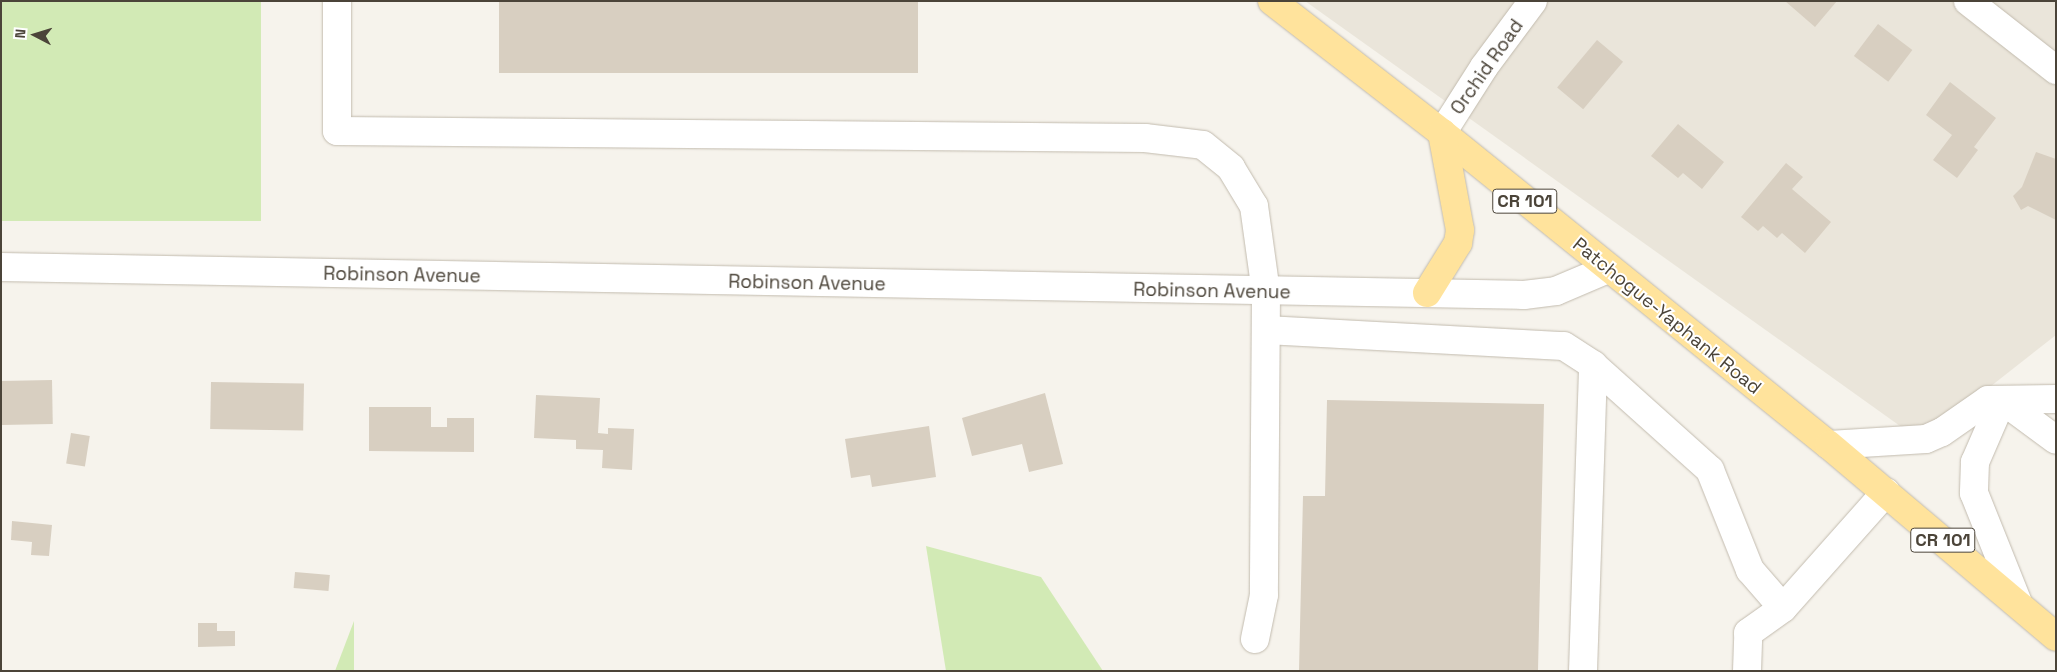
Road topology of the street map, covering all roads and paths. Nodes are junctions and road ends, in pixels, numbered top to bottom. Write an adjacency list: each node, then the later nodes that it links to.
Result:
1 (337, 1): 9 (street)
2 (1272, 1): 6 (main road, Patchogue-Yaphank Road / CR 101)
3 (1533, 1): 6 (street, Orchid Road)
4 (1968, 1): 5 (street)
5 (2056, 70)
6 (1442, 133): 8 (main road, Patchogue-Yaphank Road / CR 101); 10 (main road)
7 (1, 267): 9 (street, Robinson Avenue)
8 (1608, 269): 10 (street, Robinson Avenue); 16 (main road, Patchogue-Yaphank Road / CR 101)
9 (1266, 292): 10 (street, Robinson Avenue); 11 (street)
10 (1426, 294)
11 (1266, 330): 12 (street); 21 (street)
12 (1593, 365): 19 (street); 22 (street)
13 (2056, 399): 14 (street)
14 (2002, 400): 15 (street); 16 (street); 18 (street)
15 (2056, 440)
16 (1829, 445): 17 (main road, Patchogue-Yaphank Road / CR 101)
17 (1886, 492): 18 (main road, Patchogue-Yaphank Road / CR 101); 19 (street)
18 (2018, 603): 20 (main road, Patchogue-Yaphank Road / CR 101)
19 (1782, 608): 23 (street)
20 (2056, 637)
21 (1255, 639)
22 (1583, 671)
23 (1747, 671)

